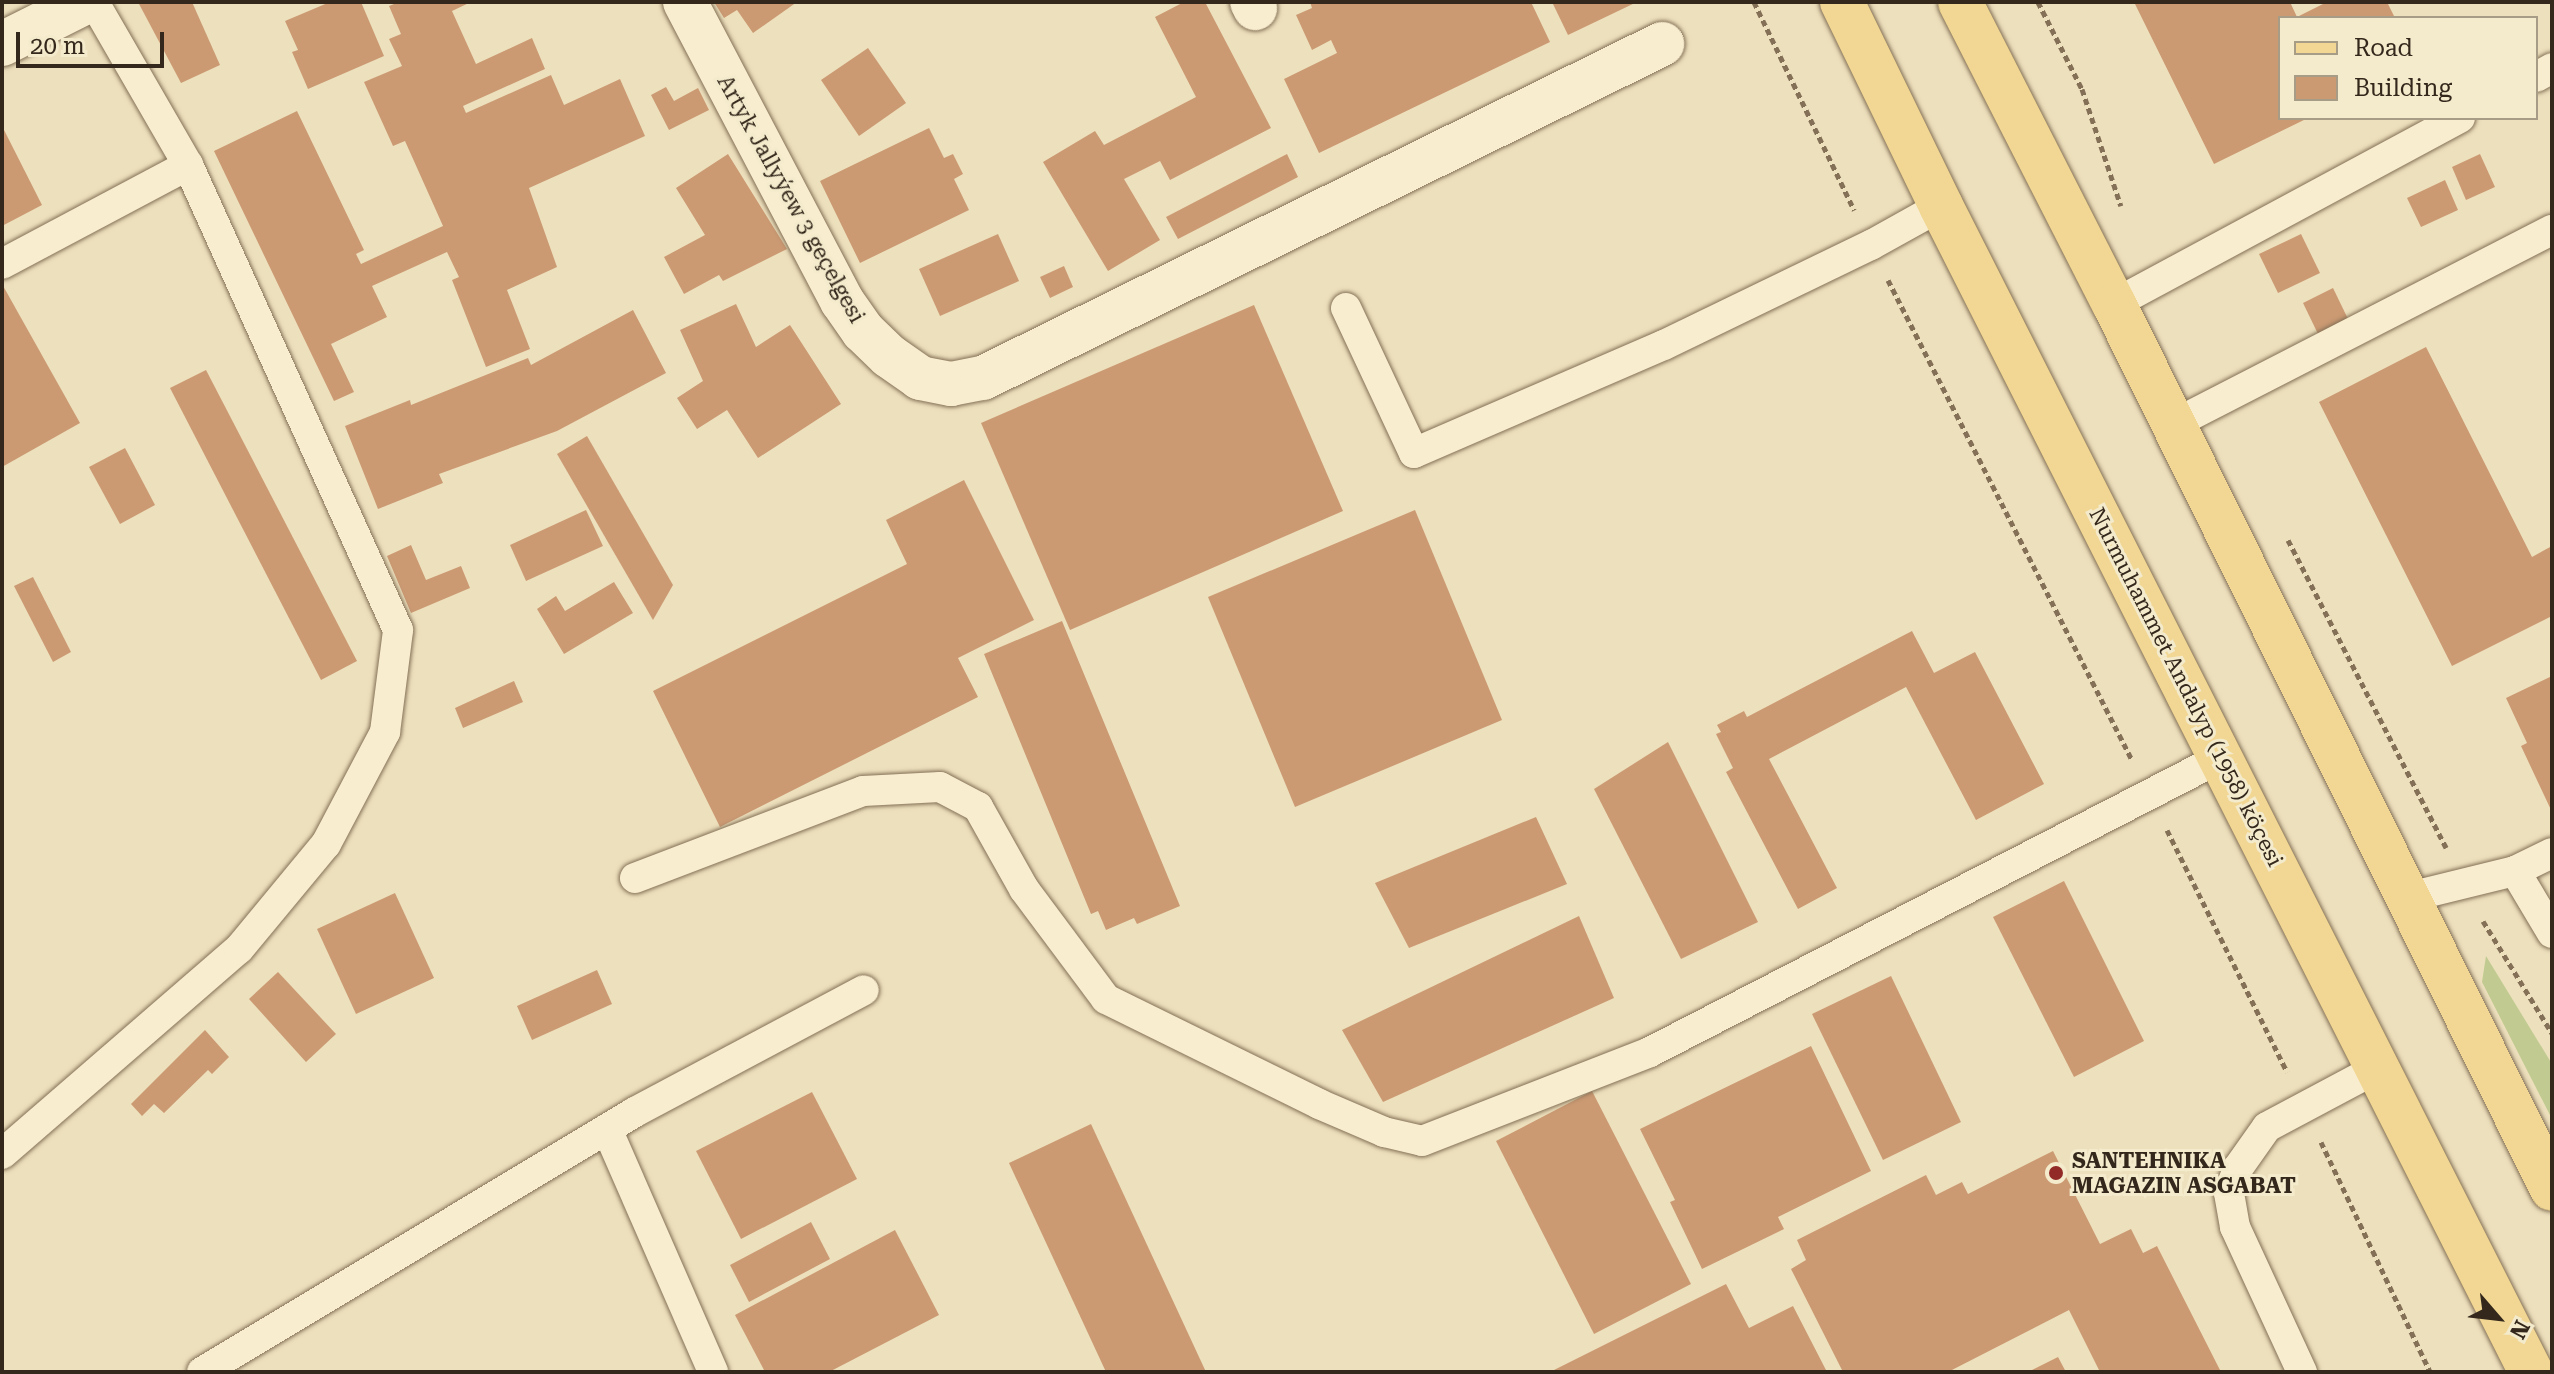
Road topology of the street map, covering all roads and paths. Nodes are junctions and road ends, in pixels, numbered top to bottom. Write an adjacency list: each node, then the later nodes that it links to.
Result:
1 (86, 2): 8 (street)
2 (94, 2): 11 (lane)
3 (685, 2): 9 (street, Artyk Jallyýew 3 geçelgesi)
4 (1754, 2): 15 (path)
5 (1842, 2): 12 (main road, Nurmuhammet Andalyp (1958) köçesi)
6 (1960, 2): 17 (main road)
7 (2038, 2): 13 (path)
8 (2, 44)
9 (1662, 44)
10 (2456, 120): 17 (lane)
11 (188, 165): 16 (lane); 34 (lane)
12 (1941, 206): 15 (lane); 21 (main road, Nurmuhammet Andalyp (1958) köçesi)
13 (2122, 210)
14 (2552, 230): 19 (lane)
15 (1871, 245): 18 (lane); 22 (path)
16 (2, 264)
17 (2114, 304): 19 (main road)
18 (1346, 308)
19 (2172, 425): 27 (main road)
20 (2281, 526): 26 (path)
21 (2222, 757): 22 (lane); 31 (main road, Nurmuhammet Andalyp (1958) köçesi)
22 (2149, 794): 25 (lane); 32 (path)
23 (2552, 853): 24 (lane)
24 (2515, 871): 26 (lane); 28 (lane)
25 (635, 878)
26 (2464, 884): 27 (lane); 30 (path)
27 (2409, 897): 35 (main road)
28 (2552, 933)
29 (864, 990): 33 (lane)
30 (2552, 1033)
31 (2378, 1068): 32 (lane); 40 (main road, Nurmuhammet Andalyp (1958) köçesi)
32 (2305, 1108): 38 (lane); 39 (path)
33 (607, 1129): 36 (lane); 37 (lane)
34 (2, 1154)
35 (2552, 1189)
36 (202, 1372)
37 (713, 1372)
38 (2302, 1372)
39 (2430, 1372)
40 (2531, 1372)

